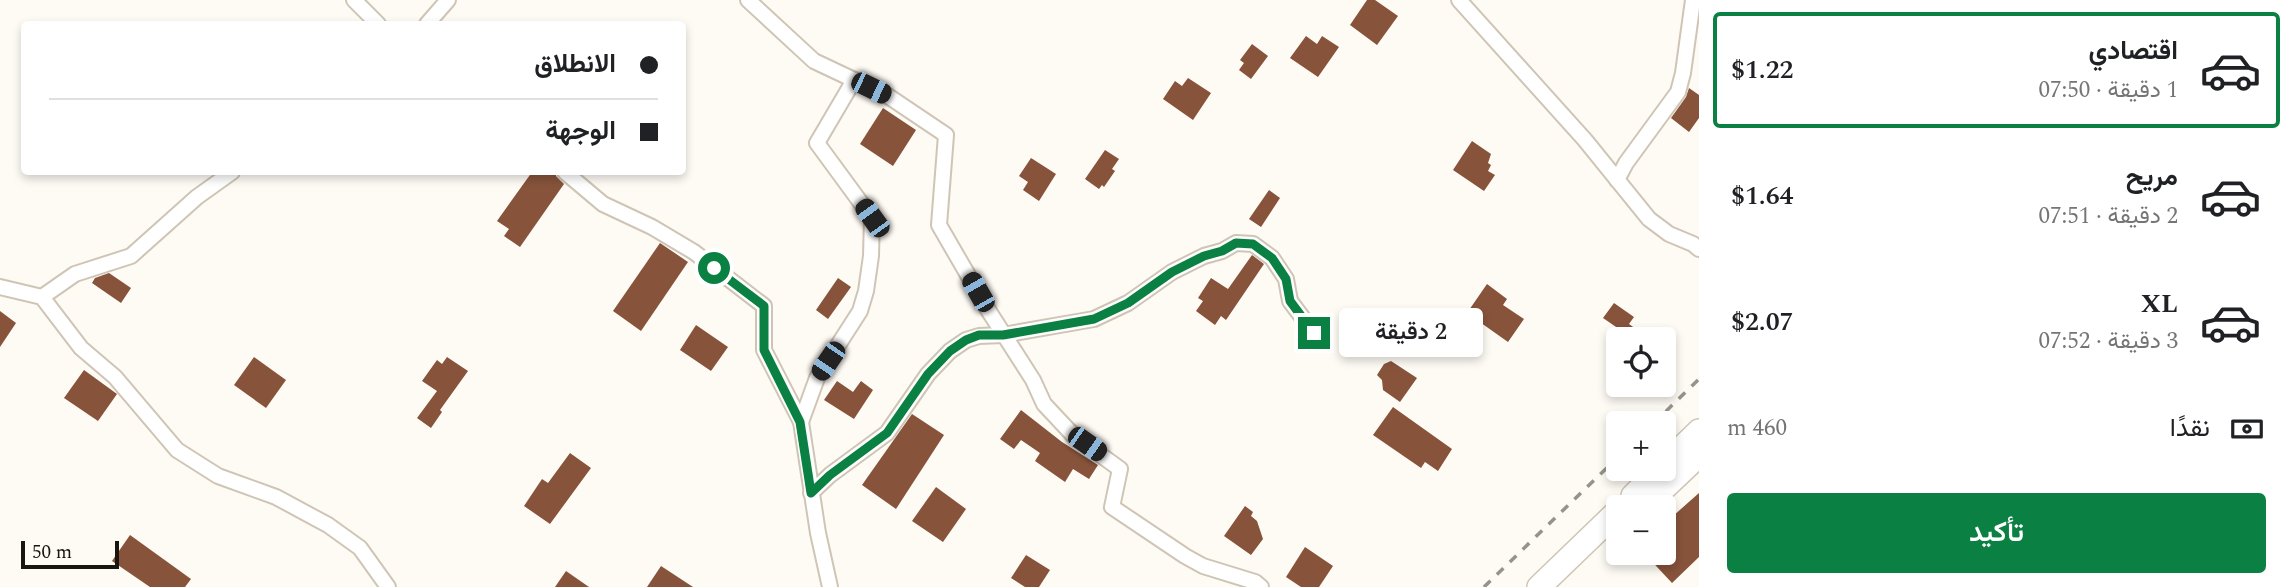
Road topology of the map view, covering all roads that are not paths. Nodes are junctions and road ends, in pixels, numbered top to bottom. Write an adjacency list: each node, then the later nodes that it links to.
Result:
1 (354, 0): 6 (street)
2 (448, 0): 7 (street)
3 (748, 0): 8 (street)
4 (1459, 0): 11 (street)
5 (1693, 0): 11 (street)
6 (375, 21)
7 (430, 21)
8 (855, 80): 16 (street); 17 (street)
9 (228, 175): 14 (street)
10 (569, 175): 17 (street)
11 (1617, 180): 12 (street)
12 (1699, 249)
13 (0, 287): 14 (street)
14 (42, 297): 27 (street)
15 (1314, 333): 16 (street)
16 (1003, 335): 22 (street); 29 (street)
17 (800, 422): 22 (street)
18 (1699, 431): 19 (main road)
19 (1676, 453)
20 (1698, 459): 24 (main road)
21 (1648, 481): 23 (main road)
22 (811, 493): 28 (street)
23 (1634, 495)
24 (1658, 495)
25 (1606, 522): 30 (main road)
26 (1606, 543): 31 (main road)
27 (388, 587)
28 (830, 587)
29 (1261, 587)
30 (1539, 587)
31 (1560, 587)

